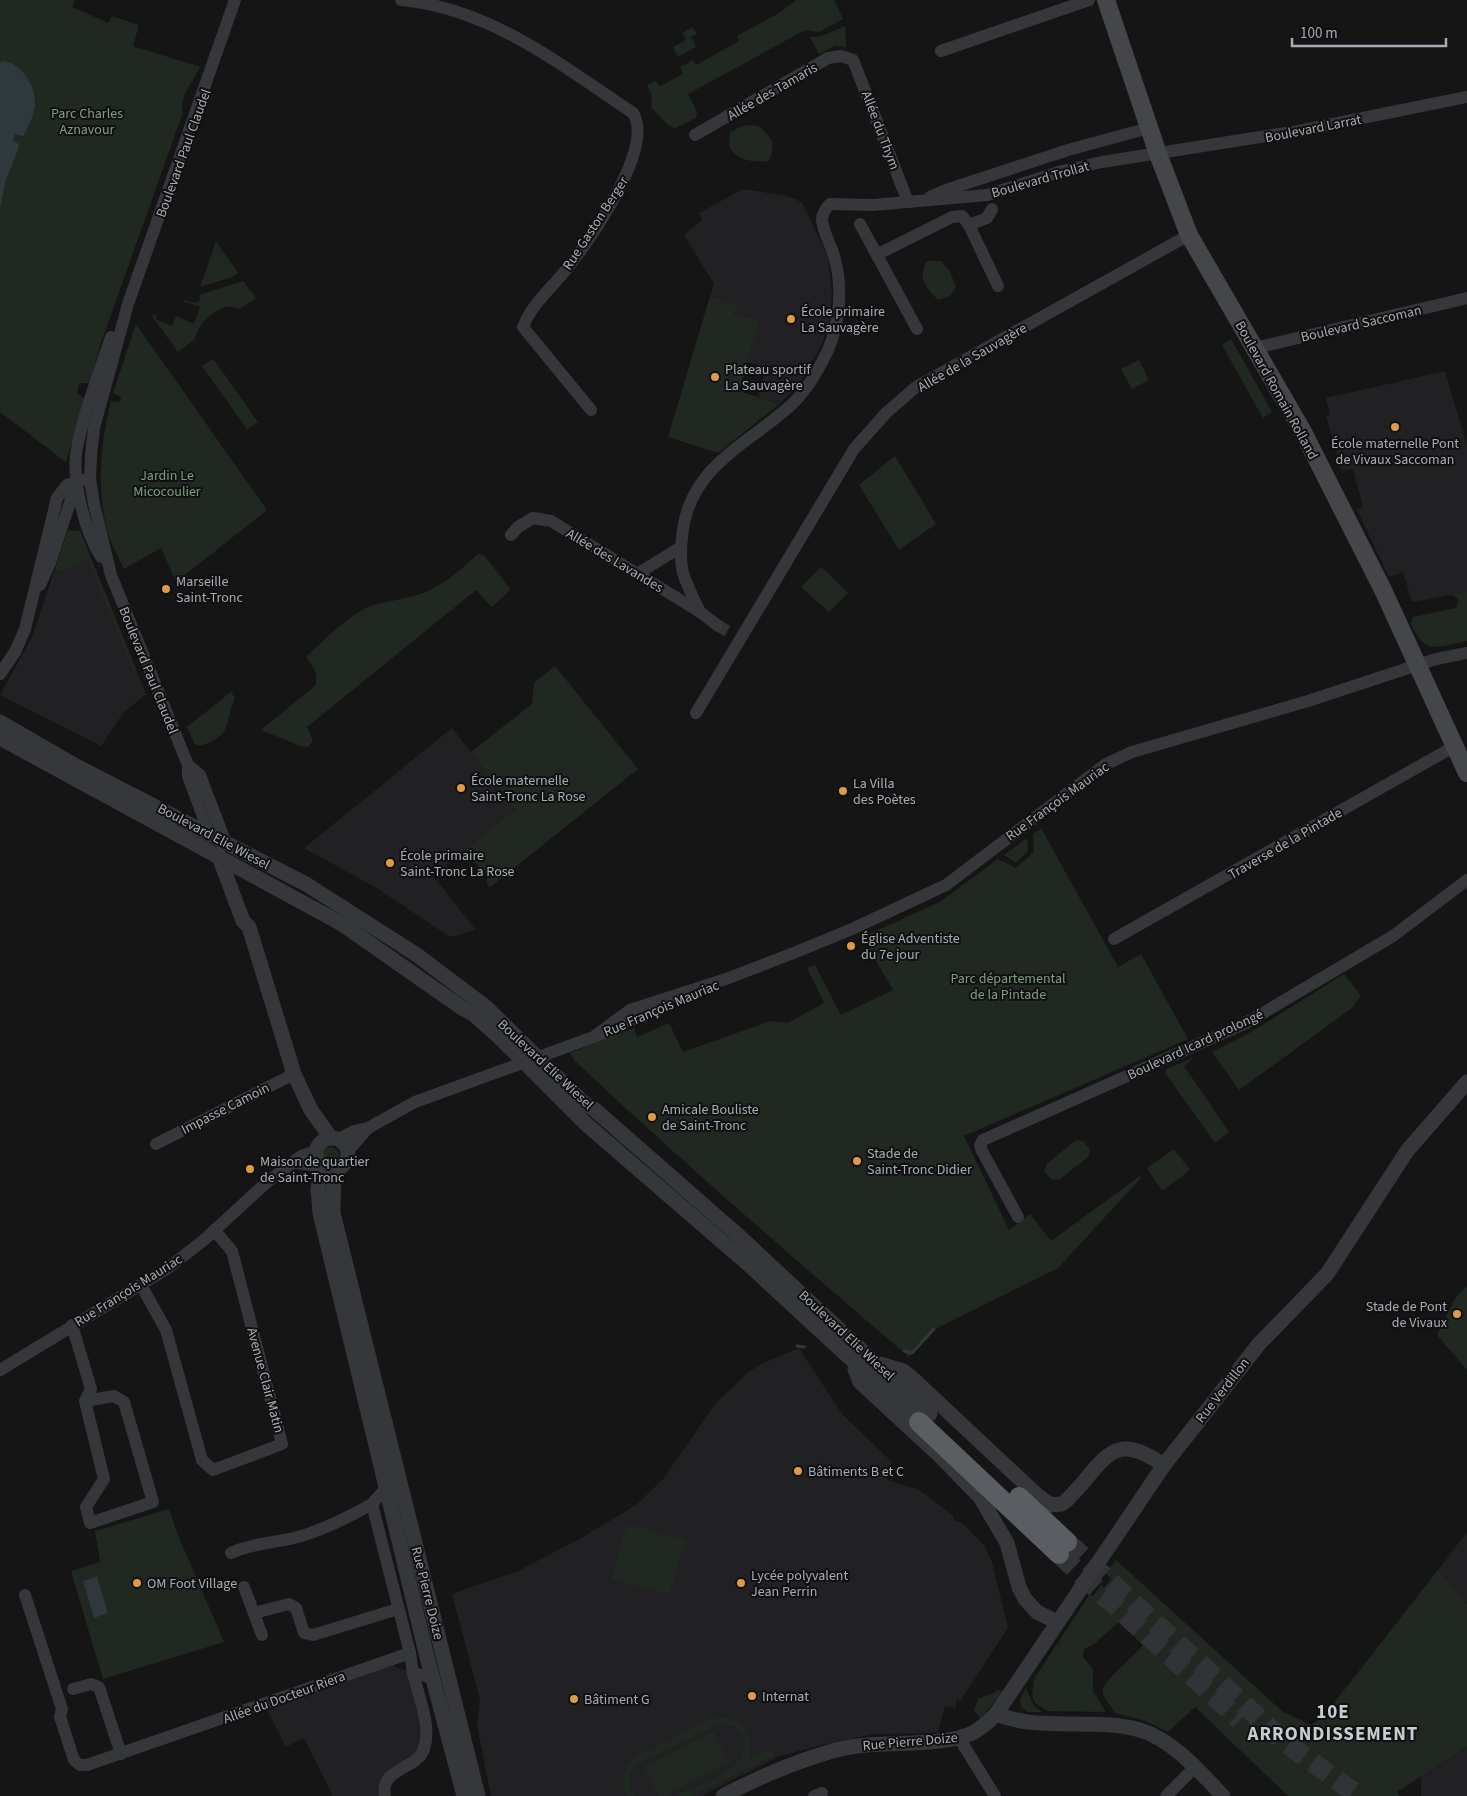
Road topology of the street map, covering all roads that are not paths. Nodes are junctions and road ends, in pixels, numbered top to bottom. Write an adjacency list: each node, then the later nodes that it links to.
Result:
1 (235, 0): 21 (street, Boulevard Paul Claudel)
2 (401, 0): 24 (street, Rue Gaston Berger)
3 (1089, 0): 5 (street)
4 (1106, 0): 8 (main road, Boulevard Romain Rolland)
5 (941, 51)
6 (853, 60): 9 (street, Allée des Tamaris); 13 (street, Allée du Thym)
7 (1467, 97): 10 (street, Boulevard Larrat)
8 (1149, 128): 10 (main road, Boulevard Romain Rolland); 13 (street, Boulevard Trollat)
9 (695, 135)
10 (1158, 154): 11 (street, Boulevard Trollat); 17 (main road, Boulevard Romain Rolland)
11 (1000, 191): 12 (street, Boulevard Trollat); 14 (street)
12 (987, 195): 13 (street, Boulevard Trollat); 14 (street)
13 (915, 202): 28 (street, Boulevard Trollat)
14 (992, 209): 16 (street)
15 (860, 224): 18 (street)
16 (969, 225): 18 (street); 19 (street)
17 (1189, 236): 23 (main road, Boulevard Romain Rolland); 36 (street, Allée de la Sauvagère)
18 (878, 254): 22 (street)
19 (998, 286)
20 (1467, 298): 23 (street, Boulevard Saccoman)
21 (128, 304): 25 (street, Boulevard Paul Claudel); 26 (street, Boulevard Paul Claudel)
22 (917, 329)
23 (1256, 348): 34 (main road, Boulevard Romain Rolland)
24 (590, 410)
25 (90, 479): 26 (street); 29 (street, Boulevard Paul Claudel)
26 (77, 481): 29 (street, Boulevard Paul Claudel); 35 (street)
27 (511, 535): 30 (street, Allée des Lavandes)
28 (681, 547): 30 (street); 31 (street, Boulevard Trollat)
29 (111, 574): 40 (street, Boulevard Paul Claudel)
30 (637, 574): 31 (street, Allée des Lavandes)
31 (700, 612): 32 (street, Allée des Lavandes)
32 (717, 625)
33 (1467, 653): 34 (street, Rue François Mauriac)
34 (1418, 665): 39 (main road, Boulevard Romain Rolland); 47 (street, Rue François Mauriac)
35 (0, 674)
36 (696, 713)
37 (0, 722): 42 (street, Boulevard Elie Wiesel)
38 (0, 738): 44 (street, Boulevard Elie Wiesel)
39 (1455, 746): 41 (main road, Boulevard Romain Rolland); 46 (street, Traverse de la Pintade)
40 (188, 765): 42 (street, Boulevard Paul Claudel); 43 (street, Boulevard Paul Claudel)
41 (1467, 772)
42 (209, 833): 43 (street, Boulevard Elie Wiesel); 44 (street, Boulevard Paul Claudel)
43 (225, 841): 44 (street, Boulevard Paul Claudel); 47 (street, Boulevard Elie Wiesel)
44 (225, 860): 47 (street, Boulevard Elie Wiesel); 48 (street, Boulevard Paul Claudel)
45 (1467, 880): 54 (street, Boulevard Icard prolongé)
46 (1114, 939)
47 (530, 1059): 51 (street, Rue François Mauriac); 58 (street, Boulevard Elie Wiesel); 59 (street, Boulevard Elie Wiesel)
48 (294, 1074): 50 (street, Impasse Camoin); 51 (street, Boulevard Paul Claudel)
49 (1467, 1082): 65 (street, Rue Verdillon)
50 (156, 1144)
51 (330, 1145): 52 (street, Rue François Mauriac); 53 (street, Boulevard Paul Claudel); 53 (street, Rue François Mauriac)
52 (294, 1163): 53 (street); 55 (street, Rue François Mauriac)
53 (326, 1168): 61 (street, Rue Pierre Doize); 62 (street, Rue Pierre Doize)
54 (1018, 1217)
55 (214, 1230): 56 (street, Rue François Mauriac); 56 (street, Avenue Clair Matin)
56 (141, 1285): 57 (street, Rue François Mauriac)
57 (72, 1325): 60 (street, Rue François Mauriac); 63 (street)
58 (850, 1359): 64 (street, Boulevard Elie Wiesel); 74 (street)
59 (879, 1364): 64 (street, Boulevard Elie Wiesel); 65 (street)
60 (0, 1370)
61 (378, 1390): 62 (street); 86 (street, Rue Pierre Doize)
62 (363, 1394): 66 (street, Rue Pierre Doize)
63 (85, 1401): 63 (street)
64 (924, 1418): 68 (highway, Boulevard Elie Wiesel)
65 (1164, 1465): 74 (street, Rue Verdillon)
66 (386, 1488): 67 (street); 78 (street, Rue Pierre Doize)
67 (372, 1504): 69 (street); 72 (street)
68 (1063, 1548)
69 (230, 1554)
70 (244, 1587): 73 (street)
71 (25, 1594): 82 (street, Allée du Docteur Riera)
72 (398, 1609): 73 (street); 76 (street)
73 (254, 1613): 75 (street)
74 (1057, 1622): 80 (street, Rue Verdillon)
75 (262, 1635)
76 (410, 1653): 77 (street); 82 (street, Allée du Docteur Riera)
77 (414, 1672): 78 (street); 84 (street)
78 (433, 1678): 85 (street, Rue Pierre Doize)
79 (73, 1689): 82 (street)
80 (996, 1714): 81 (street, Rue Pierre Doize); 83 (street)
81 (959, 1738): 87 (street, Rue Pierre Doize); 88 (street)
82 (120, 1754)
83 (1195, 1767): 89 (street); 90 (street)
84 (385, 1796)
85 (464, 1796)
86 (478, 1796)
87 (723, 1796)
88 (995, 1796)
89 (1166, 1796)
90 (1223, 1796)

